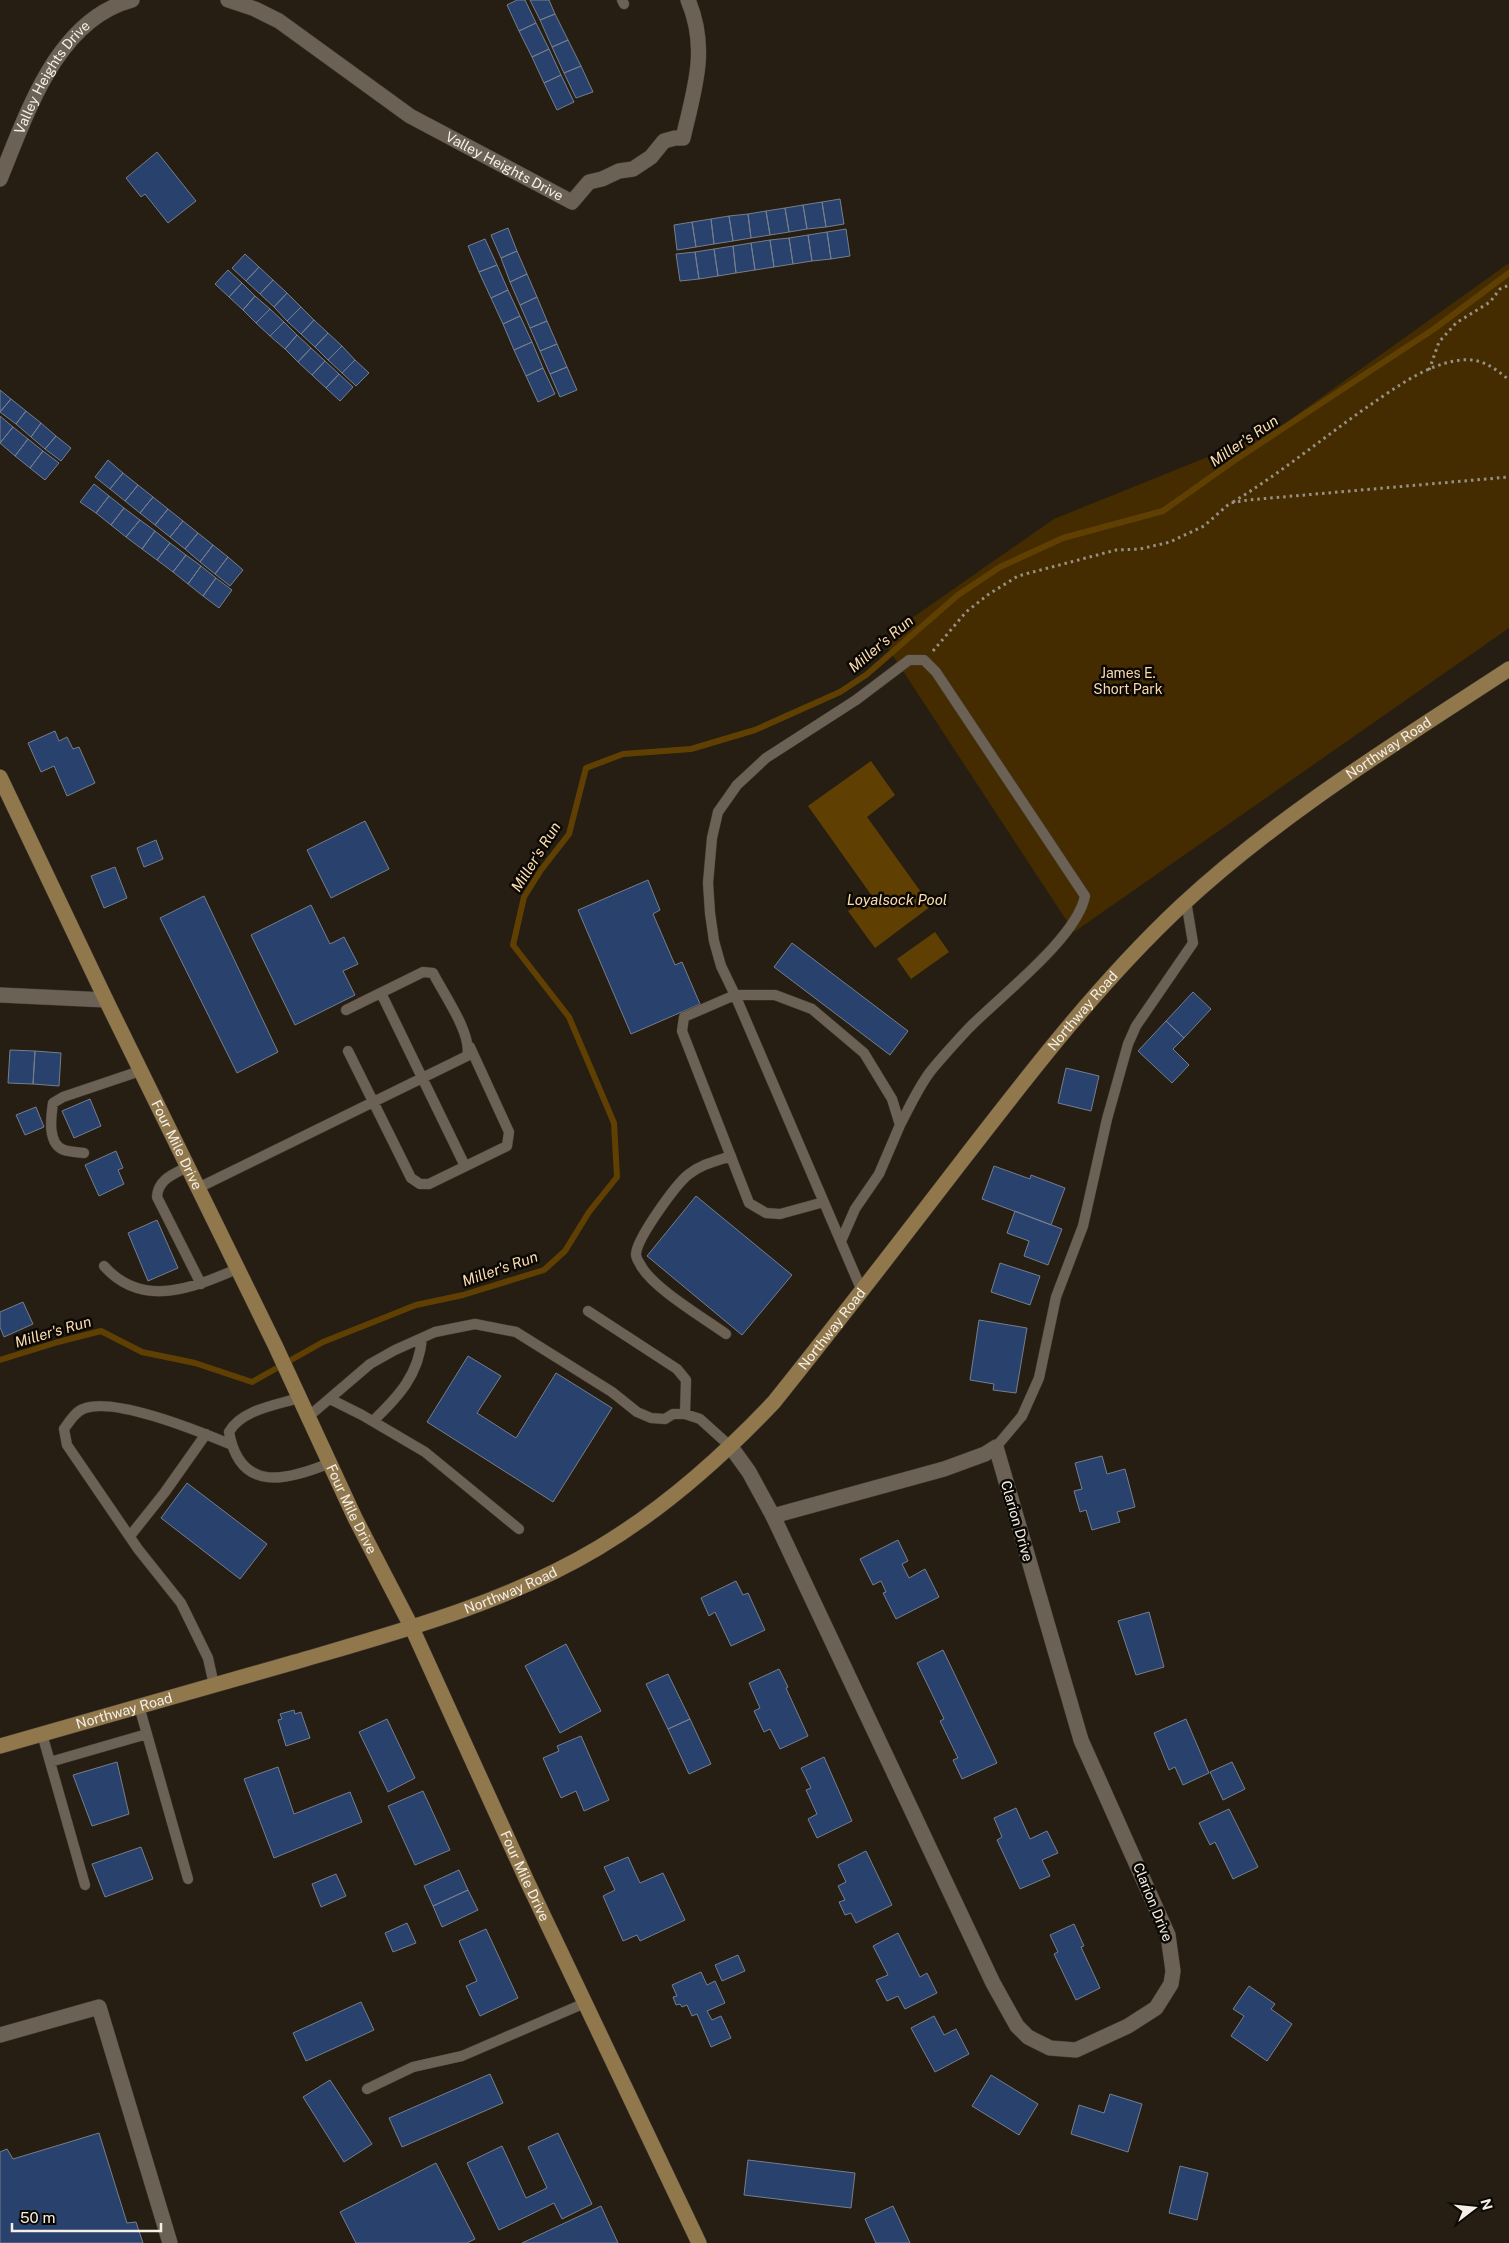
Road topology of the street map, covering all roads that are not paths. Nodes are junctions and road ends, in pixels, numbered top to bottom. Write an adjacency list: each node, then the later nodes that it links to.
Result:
1 (132, 0): 4 (street, Valley Heights Drive)
2 (228, 0): 3 (street, Valley Heights Drive)
3 (688, 0)
4 (0, 179)
5 (1509, 669): 7 (street, Northway Road)
6 (0, 777): 11 (street, Four Mile Drive)
7 (1186, 902): 29 (street, Northway Road); 41 (lane)
8 (381, 993): 12 (lane); 13 (lane); 16 (lane)
9 (0, 995): 11 (street)
10 (735, 995): 18 (lane); 18 (lane); 20 (lane); 24 (lane)
11 (106, 1000): 15 (street, Four Mile Drive)
12 (346, 1010)
13 (470, 1047): 16 (lane); 21 (lane)
14 (348, 1051): 17 (lane)
15 (140, 1070): 19 (lane); 22 (street, Four Mile Drive)
16 (422, 1078): 17 (lane); 21 (lane)
17 (372, 1102): 21 (lane); 23 (lane)
18 (900, 1125): 25 (lane)
19 (84, 1153)
20 (731, 1156): 24 (lane); 31 (lane)
21 (465, 1166)
22 (187, 1167): 23 (street, Four Mile Drive); 28 (lane)
23 (198, 1188): 27 (street, Four Mile Drive)
24 (824, 1202): 25 (lane)
25 (841, 1241): 29 (lane)
26 (104, 1266): 28 (lane)
27 (237, 1269): 28 (lane); 33 (street, Four Mile Drive)
28 (201, 1284)
29 (862, 1291): 40 (street, Northway Road)
30 (588, 1311): 35 (lane)
31 (726, 1334)
32 (422, 1338): 34 (lane); 35 (lane); 37 (lane)
33 (299, 1398): 36 (street, Four Mile Drive); 39 (lane)
34 (330, 1400): 36 (lane); 37 (lane)
35 (685, 1414): 40 (lane)
36 (308, 1417): 42 (street, Four Mile Drive)
37 (373, 1421): 44 (lane)
38 (206, 1434): 39 (lane); 45 (lane); 45 (lane)
39 (232, 1445): 42 (lane)
40 (731, 1447): 43 (street, Clarion Drive); 46 (street, Northway Road)
41 (996, 1447): 43 (street); 43 (street, Clarion Drive)
42 (330, 1463): 46 (street, Four Mile Drive)
43 (773, 1516)
44 (519, 1529)
45 (130, 1536): 47 (lane)
46 (412, 1628): 47 (street, Northway Road); 55 (street, Four Mile Drive)
47 (214, 1685): 48 (street, Northway Road)
48 (139, 1706): 49 (street, Northway Road); 50 (lane)
49 (42, 1734): 51 (street, Northway Road); 52 (lane)
50 (147, 1734): 52 (lane); 53 (lane)
51 (0, 1746)
52 (50, 1762): 54 (lane)
53 (188, 1879)
54 (85, 1885)
55 (585, 2003): 57 (lane); 59 (street, Four Mile Drive)
56 (0, 2036): 58 (street)
57 (367, 2090)
58 (170, 2243)
59 (699, 2243)

